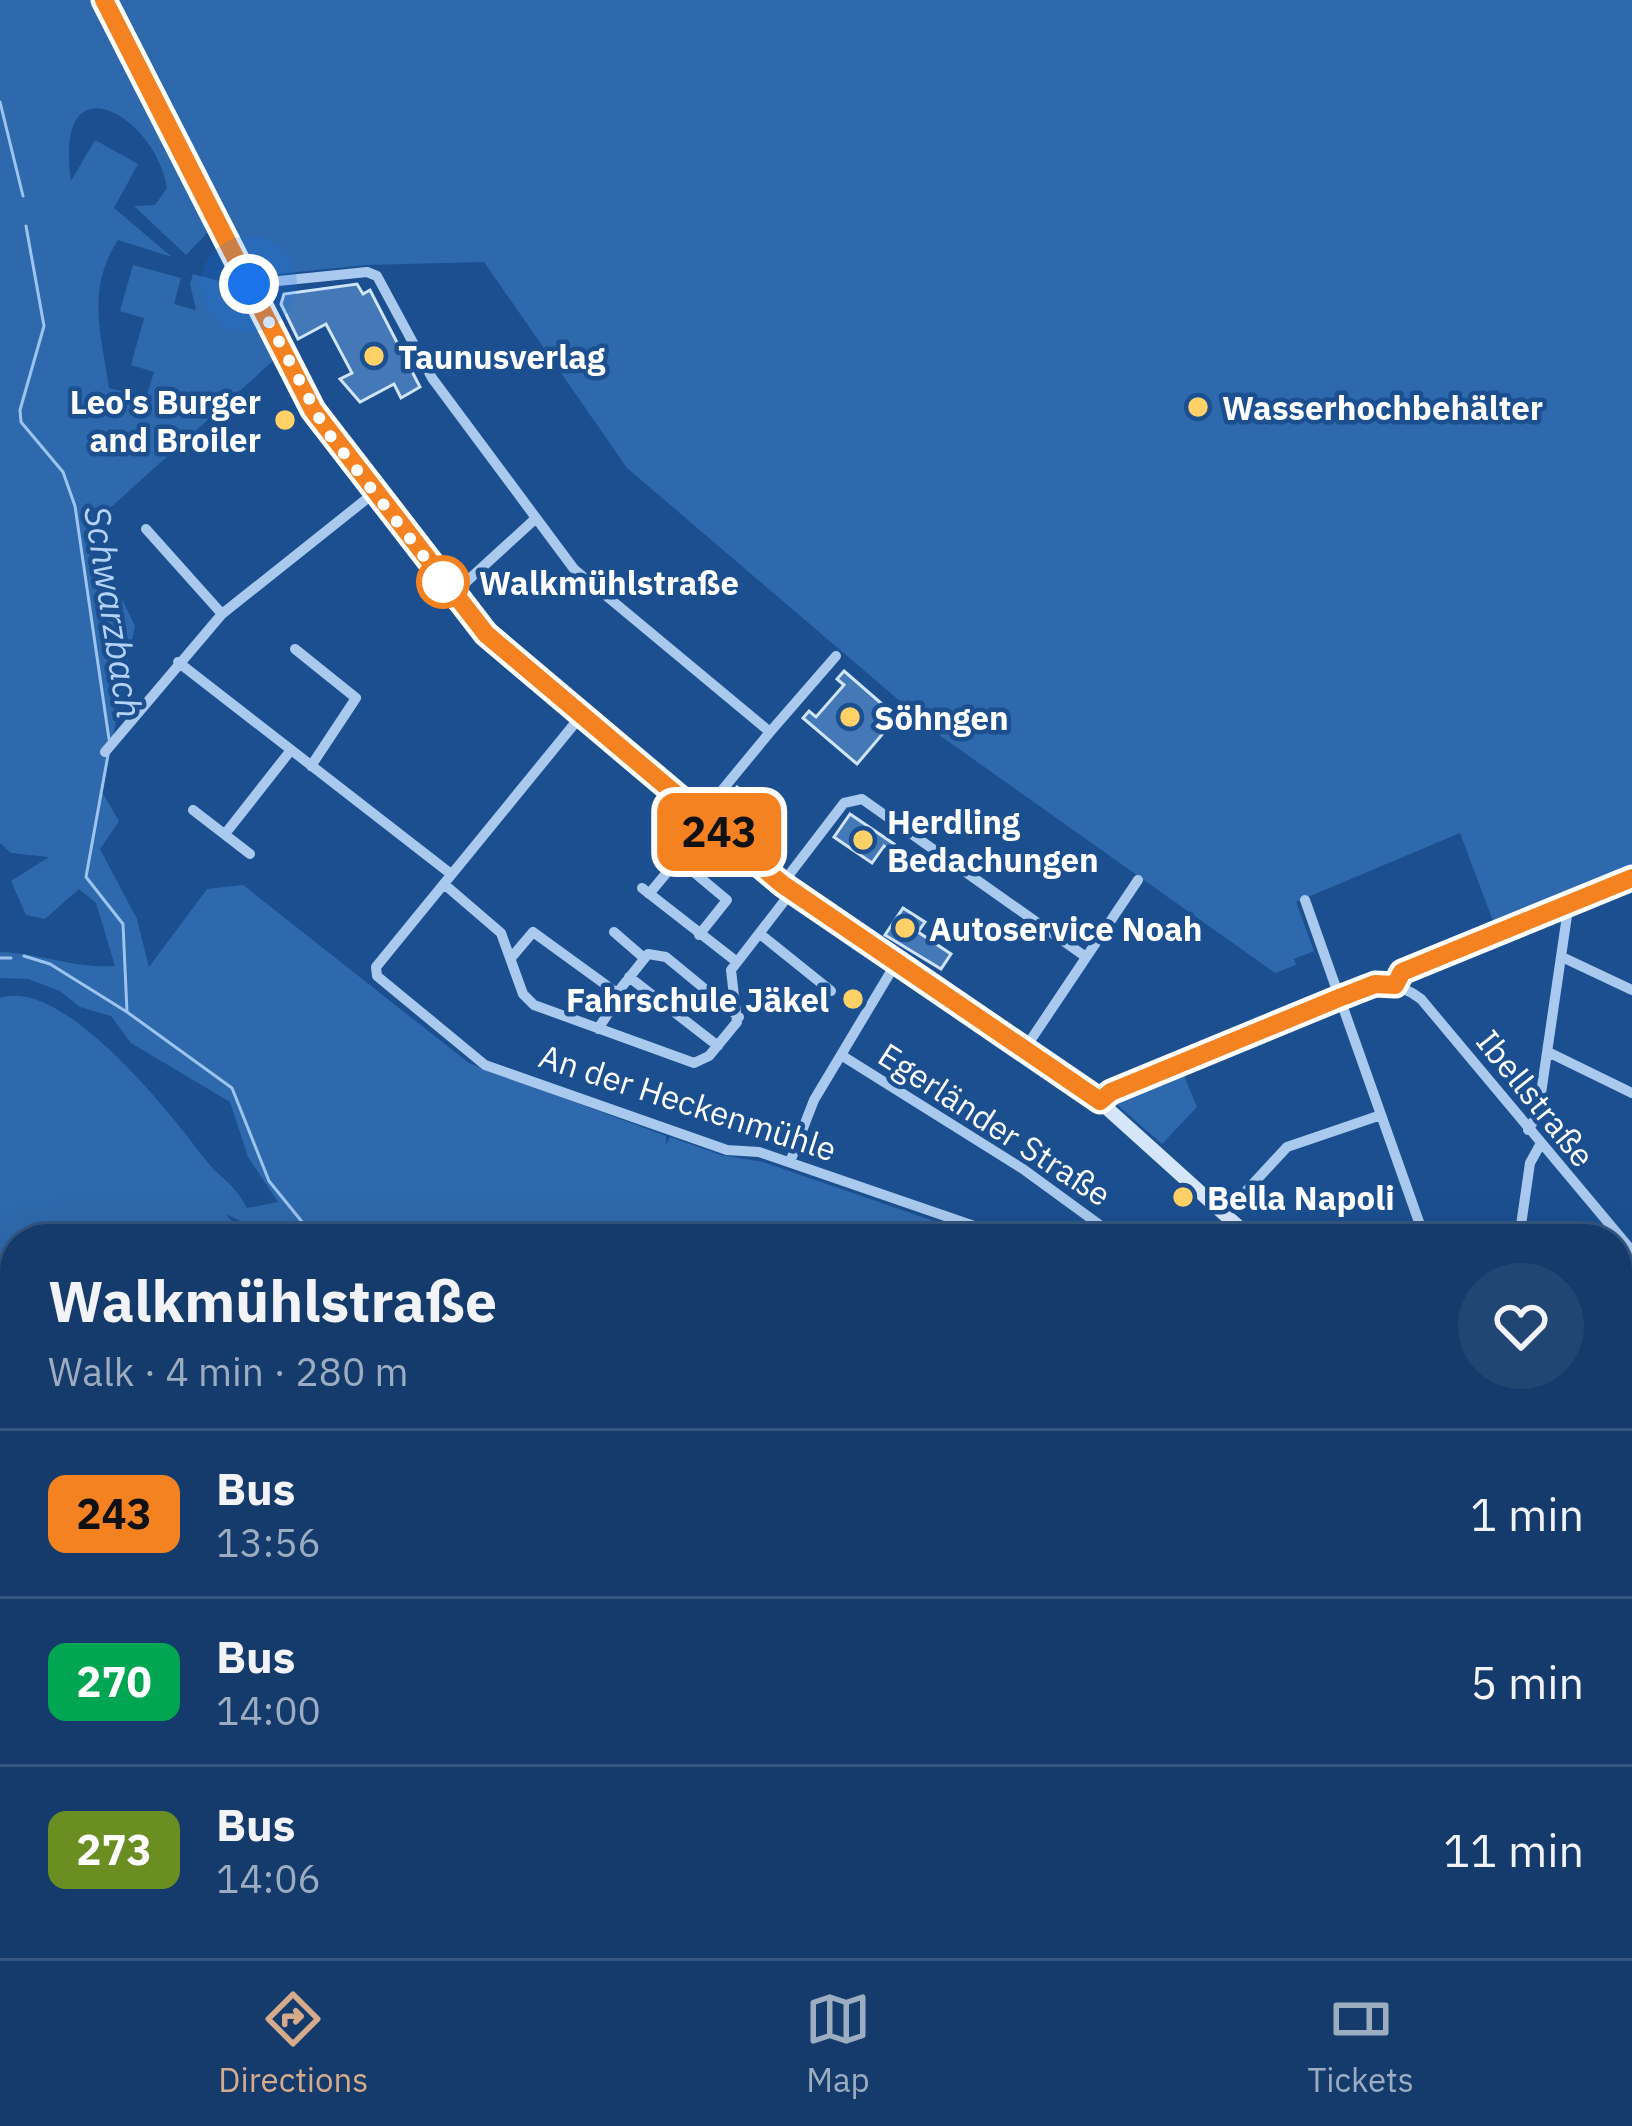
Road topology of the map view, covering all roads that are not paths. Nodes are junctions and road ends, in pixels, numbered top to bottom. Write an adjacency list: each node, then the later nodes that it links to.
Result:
1 (104, 0): 2 (main road)
2 (249, 284): 3 (main road); 4 (street)
3 (374, 493): 6 (main road); 7 (street)
4 (535, 519): 6 (street); 12 (street)
5 (146, 529): 7 (street)
6 (453, 594): 11 (main road)
7 (222, 614): 10 (street)
8 (295, 649): 15 (street)
9 (836, 656): 12 (street)
10 (178, 662): 13 (street); 14 (street)
11 (580, 717): 17 (main road); 20 (street)
12 (770, 731): 17 (street)
13 (291, 750): 15 (street); 18 (street)
14 (105, 752)
15 (310, 766): 20 (street)
16 (193, 810): 18 (street)
17 (700, 817): 23 (main road)
18 (224, 834): 19 (street)
19 (250, 854)
20 (448, 879): 31 (street); 52 (street, An der Heckenmühle)
21 (1138, 880): 29 (street)
22 (1630, 882): 25 (street)
23 (787, 888): 27 (street); 29 (street); 34 (main road)
24 (1305, 900): 40 (street)
25 (1569, 902): 30 (street); 36 (street)
26 (614, 932): 32 (street)
27 (760, 934): 33 (street); 38 (street)
28 (699, 935): 28 (street); 33 (street)
29 (1086, 957): 44 (street)
30 (1562, 957): 37 (street); 45 (street)
31 (511, 958): 39 (street); 42 (street)
32 (644, 958): 35 (street); 41 (street)
33 (736, 962): 41 (street)
34 (896, 963): 44 (main road); 46 (street)
35 (629, 977): 39 (street); 43 (street)
36 (1395, 985): 40 (street); 50 (street, Ibellstraße)
37 (1632, 990)
38 (832, 991)
39 (617, 993): 42 (street)
40 (1339, 998): 48 (street); 49 (street)
41 (739, 1017): 43 (street)
42 (598, 1029): 43 (street)
43 (718, 1046)
44 (1024, 1050): 48 (main road)
45 (1548, 1052): 47 (street); 50 (street)
46 (841, 1055): 52 (street); 55 (street, Egerländer Straße)
47 (1632, 1093)
48 (1100, 1101): 53 (main road)
49 (1381, 1115): 53 (street); 57 (street)
50 (1528, 1130): 51 (street, Ibellstraße)
51 (1540, 1145): 58 (street); 59 (street, Ibellstraße)
52 (790, 1162): 54 (street, An der Heckenmühle)
53 (1225, 1214): 56 (main road)
54 (969, 1224)
55 (1098, 1224)
56 (1236, 1224)
57 (1420, 1224)
58 (1521, 1224)
59 (1609, 1224)

